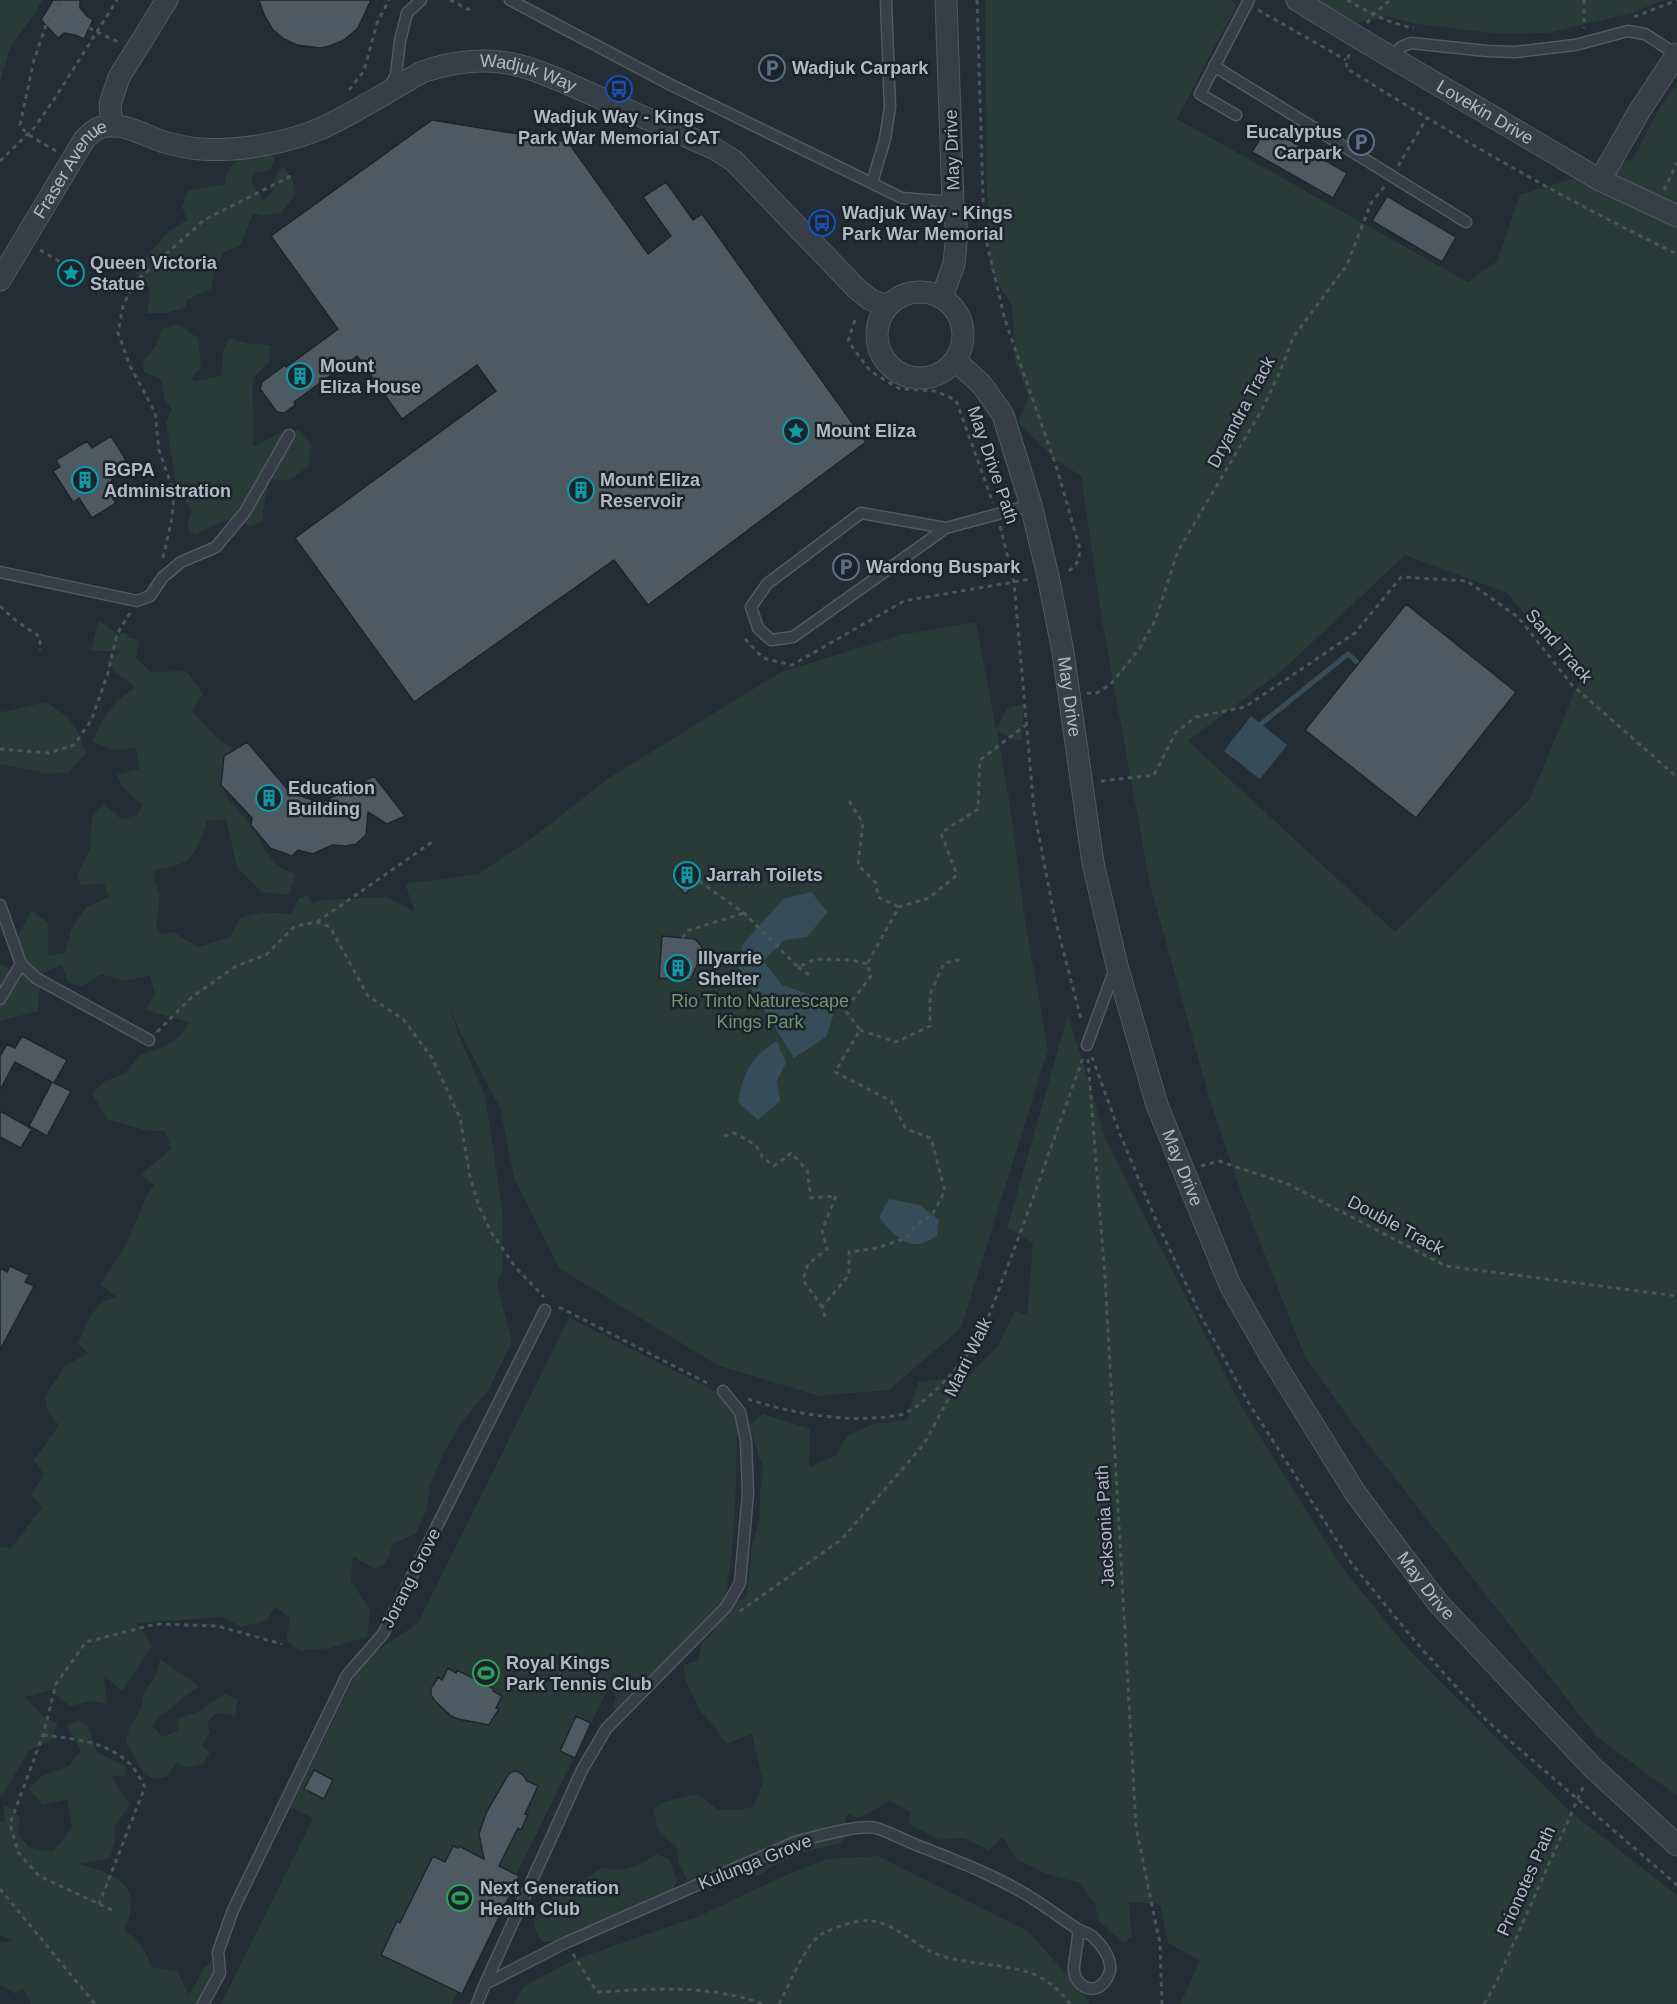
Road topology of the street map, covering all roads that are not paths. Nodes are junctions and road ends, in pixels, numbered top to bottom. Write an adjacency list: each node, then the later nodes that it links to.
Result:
1 (167, 0): 13 (street, Fraser Avenue)
2 (421, 0): 11 (lane)
3 (510, 0): 15 (lane)
4 (886, 0): 15 (lane)
5 (946, 0): 16 (street, May Drive)
6 (1297, 0): 9 (street, Lovekin Drive)
7 (1248, 2): 10 (lane)
8 (1677, 54): 9 (lane); 14 (street)
9 (1391, 58): 14 (street, Lovekin Drive)
10 (1214, 66): 12 (lane); 18 (lane)
11 (386, 94): 13 (street, Wadjuk Way); 21 (street, Wadjuk Way)
12 (1236, 115)
13 (112, 126): 19 (street, Fraser Avenue)
14 (1600, 180): 17 (street, Lovekin Drive)
15 (872, 183): 16 (lane)
16 (953, 202): 20 (street, May Drive)
17 (1677, 216)
18 (1466, 222)
19 (0, 280)
20 (942, 297): 21 (street); 22 (street)
21 (888, 306): 22 (street)
22 (956, 361): 24 (street, May Drive)
23 (290, 435): 26 (lane)
24 (1031, 505): 25 (lane); 29 (street, May Drive)
25 (946, 528): 25 (lane)
26 (0, 572)
27 (0, 904): 28 (lane)
28 (21, 963): 30 (lane); 31 (lane)
29 (1116, 966): 32 (lane); 35 (street, May Drive)
30 (0, 999)
31 (149, 1040)
32 (1087, 1045)
33 (547, 1306): 38 (lane, Jorang Grove)
34 (723, 1391): 37 (lane)
35 (1677, 1845)
36 (1078, 1930): 36 (lane, Kulunga Grove); 37 (lane, Kulunga Grove)
37 (485, 1984): 39 (lane)
38 (203, 2004)
39 (477, 2004)

